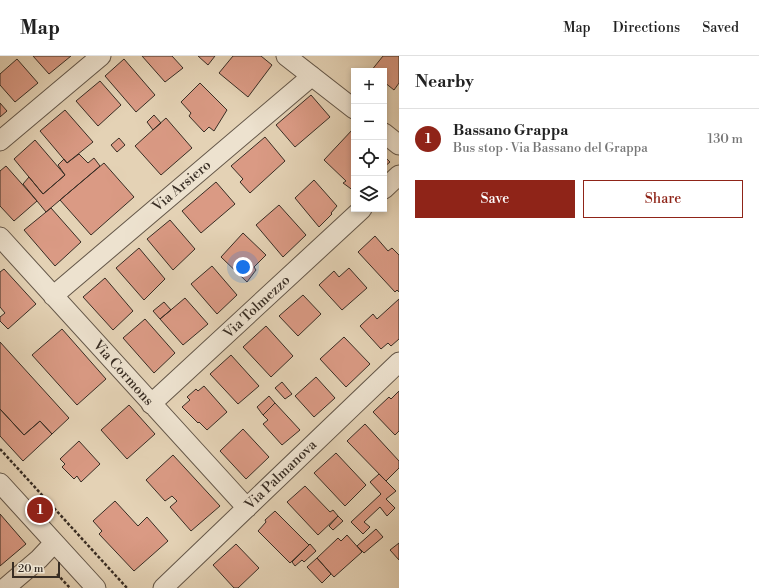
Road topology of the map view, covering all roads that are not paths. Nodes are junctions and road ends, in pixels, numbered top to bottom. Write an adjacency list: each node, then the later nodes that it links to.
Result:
1 (101, 56): 6 (street)
2 (286, 56): 3 (street)
3 (312, 76): 4 (street); 12 (street, Via Arsiero)
4 (351, 108)
5 (387, 135): 7 (street)
6 (0, 141)
7 (399, 145)
8 (399, 175): 9 (street)
9 (387, 186)
10 (359, 212): 14 (street, Via Tolmezzo)
11 (0, 237): 12 (street, Via Cormons)
12 (53, 296): 14 (street, Via Cormons)
13 (399, 362): 16 (street, Via Palmanova)
14 (151, 404): 16 (street, Via Cormons)
15 (0, 483): 17 (street)
16 (247, 508): 20 (street, Via Palmanova)
17 (54, 543): 18 (street); 19 (street)
18 (5, 588)
19 (96, 588)
20 (163, 588)

